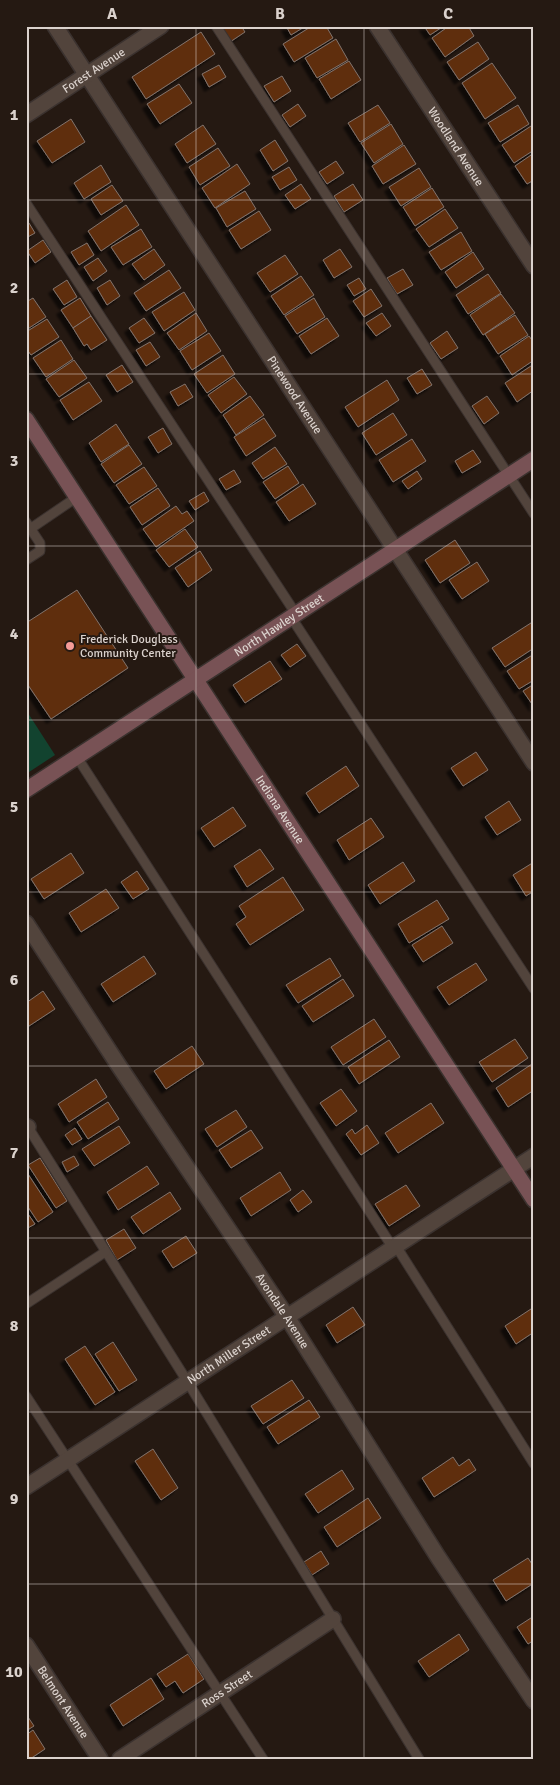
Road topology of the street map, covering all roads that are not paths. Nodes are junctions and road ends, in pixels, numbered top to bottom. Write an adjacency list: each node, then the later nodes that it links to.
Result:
1 (55, 26): 5 (street, Pinewood Avenue)
2 (160, 26): 5 (street, Forest Avenue)
3 (216, 26): 11 (lane)
4 (377, 26): 8 (street, Woodland Avenue)
5 (87, 75): 6 (street, Forest Avenue); 15 (street, Pinewood Avenue)
6 (26, 115)
7 (26, 203): 17 (lane)
8 (534, 266)
9 (26, 419): 12 (street, Indiana Avenue)
10 (534, 459): 11 (street, North Hawley Street)
11 (509, 475): 13 (lane); 15 (street, North Hawley Street)
12 (77, 497): 14 (lane); 18 (street, Indiana Avenue)
13 (534, 514)
14 (28, 526): 16 (lane)
15 (396, 550): 17 (street, North Hawley Street); 20 (street, Pinewood Avenue)
16 (26, 560)
17 (294, 616): 18 (street, North Hawley Street); 23 (lane)
18 (197, 680): 19 (street, North Hawley Street); 26 (street, Indiana Avenue)
19 (77, 757): 21 (street, North Hawley Street); 28 (lane)
20 (534, 763)
21 (26, 790)
22 (26, 923): 31 (street, Avondale Avenue)
23 (534, 990)
24 (27, 1126): 29 (lane)
25 (534, 1156): 26 (street, North Miller Street)
26 (514, 1169): 27 (street, Indiana Avenue); 28 (street, North Miller Street)
27 (534, 1200)
28 (395, 1247): 31 (street, North Miller Street); 35 (lane)
29 (105, 1252): 30 (lane); 32 (lane)
30 (26, 1304)
31 (287, 1317): 32 (street, North Miller Street); 41 (street, Avondale Avenue)
32 (187, 1381): 34 (street, North Miller Street); 37 (lane)
33 (26, 1396): 34 (lane)
34 (68, 1460): 36 (street, North Miller Street); 40 (lane)
35 (534, 1464)
36 (26, 1487)
37 (333, 1619): 40 (street, Ross Street); 45 (lane)
38 (26, 1645): 39 (street, Belmont Avenue)
39 (31, 1663): 42 (street, Belmont Avenue)
40 (221, 1692): 43 (street, Ross Street); 44 (lane)
41 (534, 1701)
42 (100, 1759)
43 (120, 1759)
44 (264, 1759)
45 (419, 1759)

